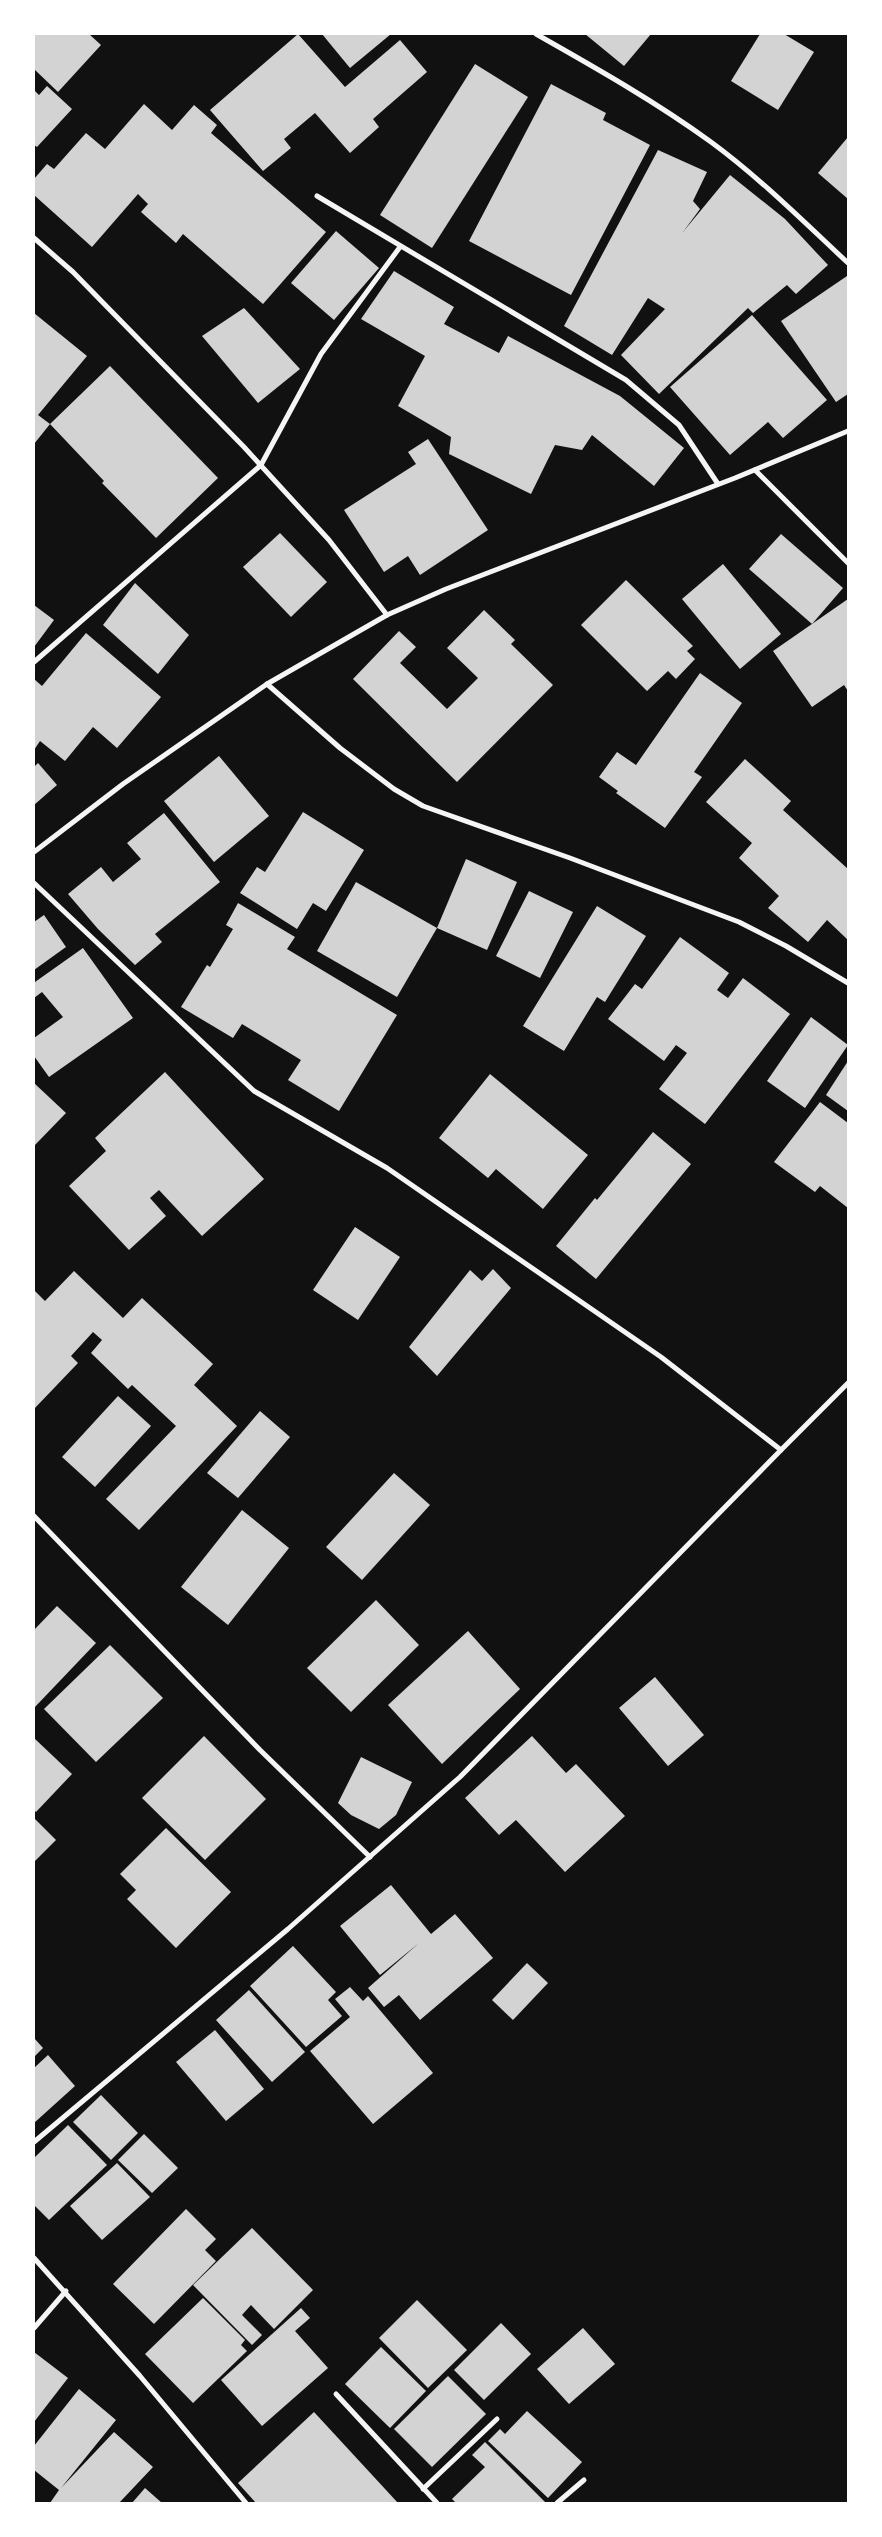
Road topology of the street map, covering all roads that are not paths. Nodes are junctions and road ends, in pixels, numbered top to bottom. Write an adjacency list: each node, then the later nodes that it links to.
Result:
1 (536, 34): 5 (street)
2 (317, 196): 4 (street)
3 (34, 238): 7 (street)
4 (400, 247): 7 (street); 9 (street)
5 (848, 263)
6 (848, 431): 8 (street)
7 (260, 465): 11 (street); 12 (street)
8 (754, 470): 9 (street); 10 (street)
9 (718, 484): 11 (street)
10 (848, 563)
11 (387, 615): 13 (street)
12 (34, 662)
13 (267, 684): 14 (street); 16 (street)
14 (34, 852)
15 (34, 883): 18 (street)
16 (848, 982)
17 (848, 1383): 18 (street)
18 (781, 1450): 20 (street)
19 (34, 1516): 20 (street)
20 (370, 1857): 21 (street)
21 (34, 2142)
22 (34, 2258): 23 (street)
23 (66, 2291): 24 (street); 29 (street)
24 (34, 2328)
25 (336, 2394): 28 (street)
26 (498, 2419): 28 (street)
27 (584, 2480): 31 (street)
28 (423, 2489): 30 (street)
29 (246, 2503)
30 (437, 2503)
31 (557, 2503)

